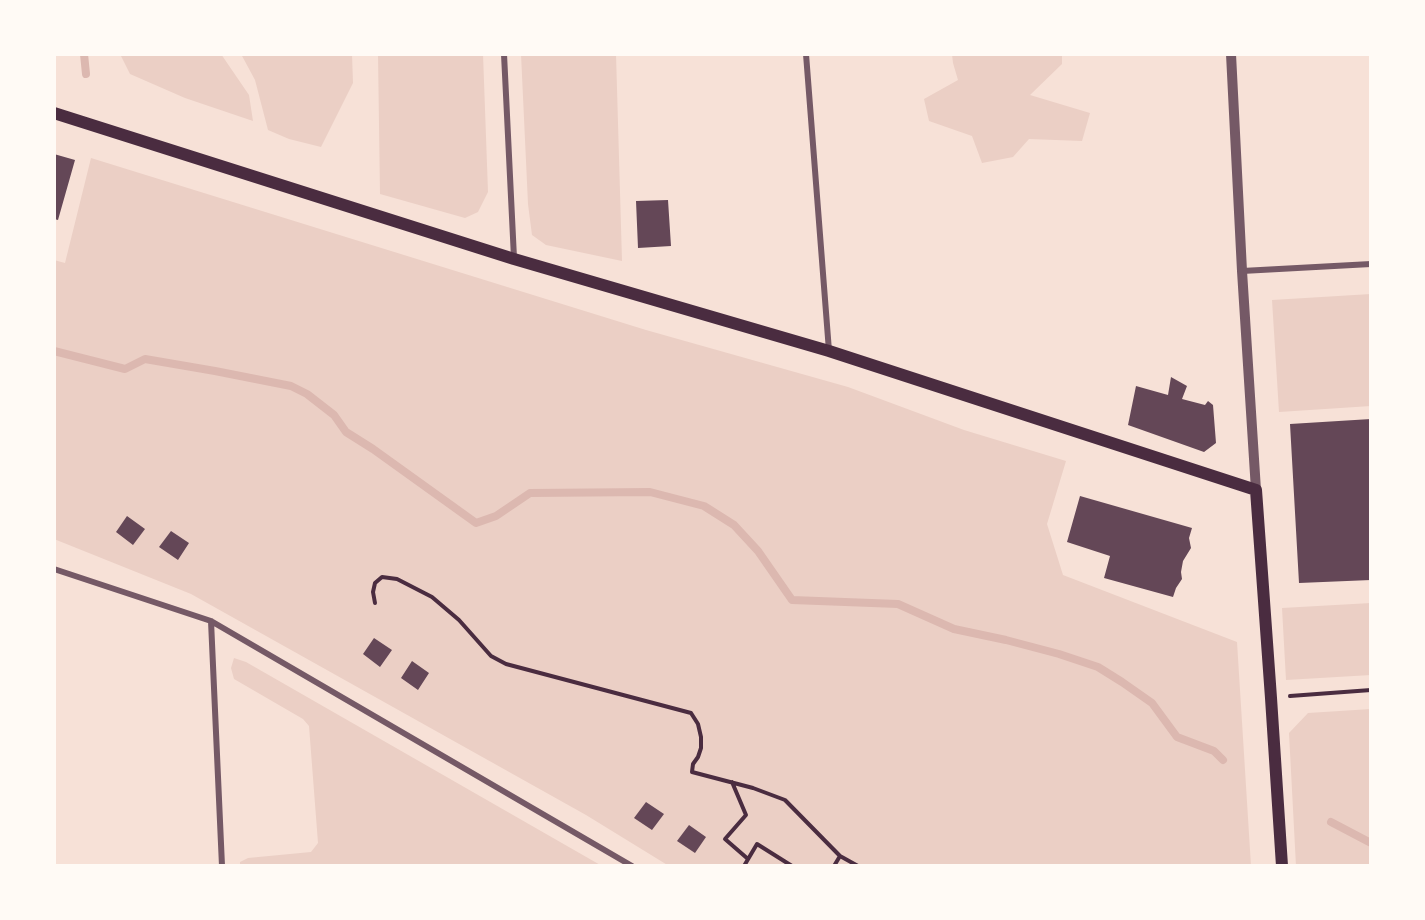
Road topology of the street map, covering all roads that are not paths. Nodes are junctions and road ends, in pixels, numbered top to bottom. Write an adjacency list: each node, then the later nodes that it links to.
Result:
1 (504, 54): 5 (street)
2 (806, 54): 8 (street)
3 (1231, 54): 7 (street)
4 (54, 113): 5 (main road)
5 (514, 259): 8 (main road)
6 (1371, 264): 7 (street)
7 (1242, 272): 9 (street)
8 (829, 351): 9 (main road)
9 (1256, 490): 14 (main road)
10 (54, 569): 11 (street)
11 (211, 621): 12 (street); 13 (street)
12 (222, 866)
13 (632, 866)
14 (1282, 866)

